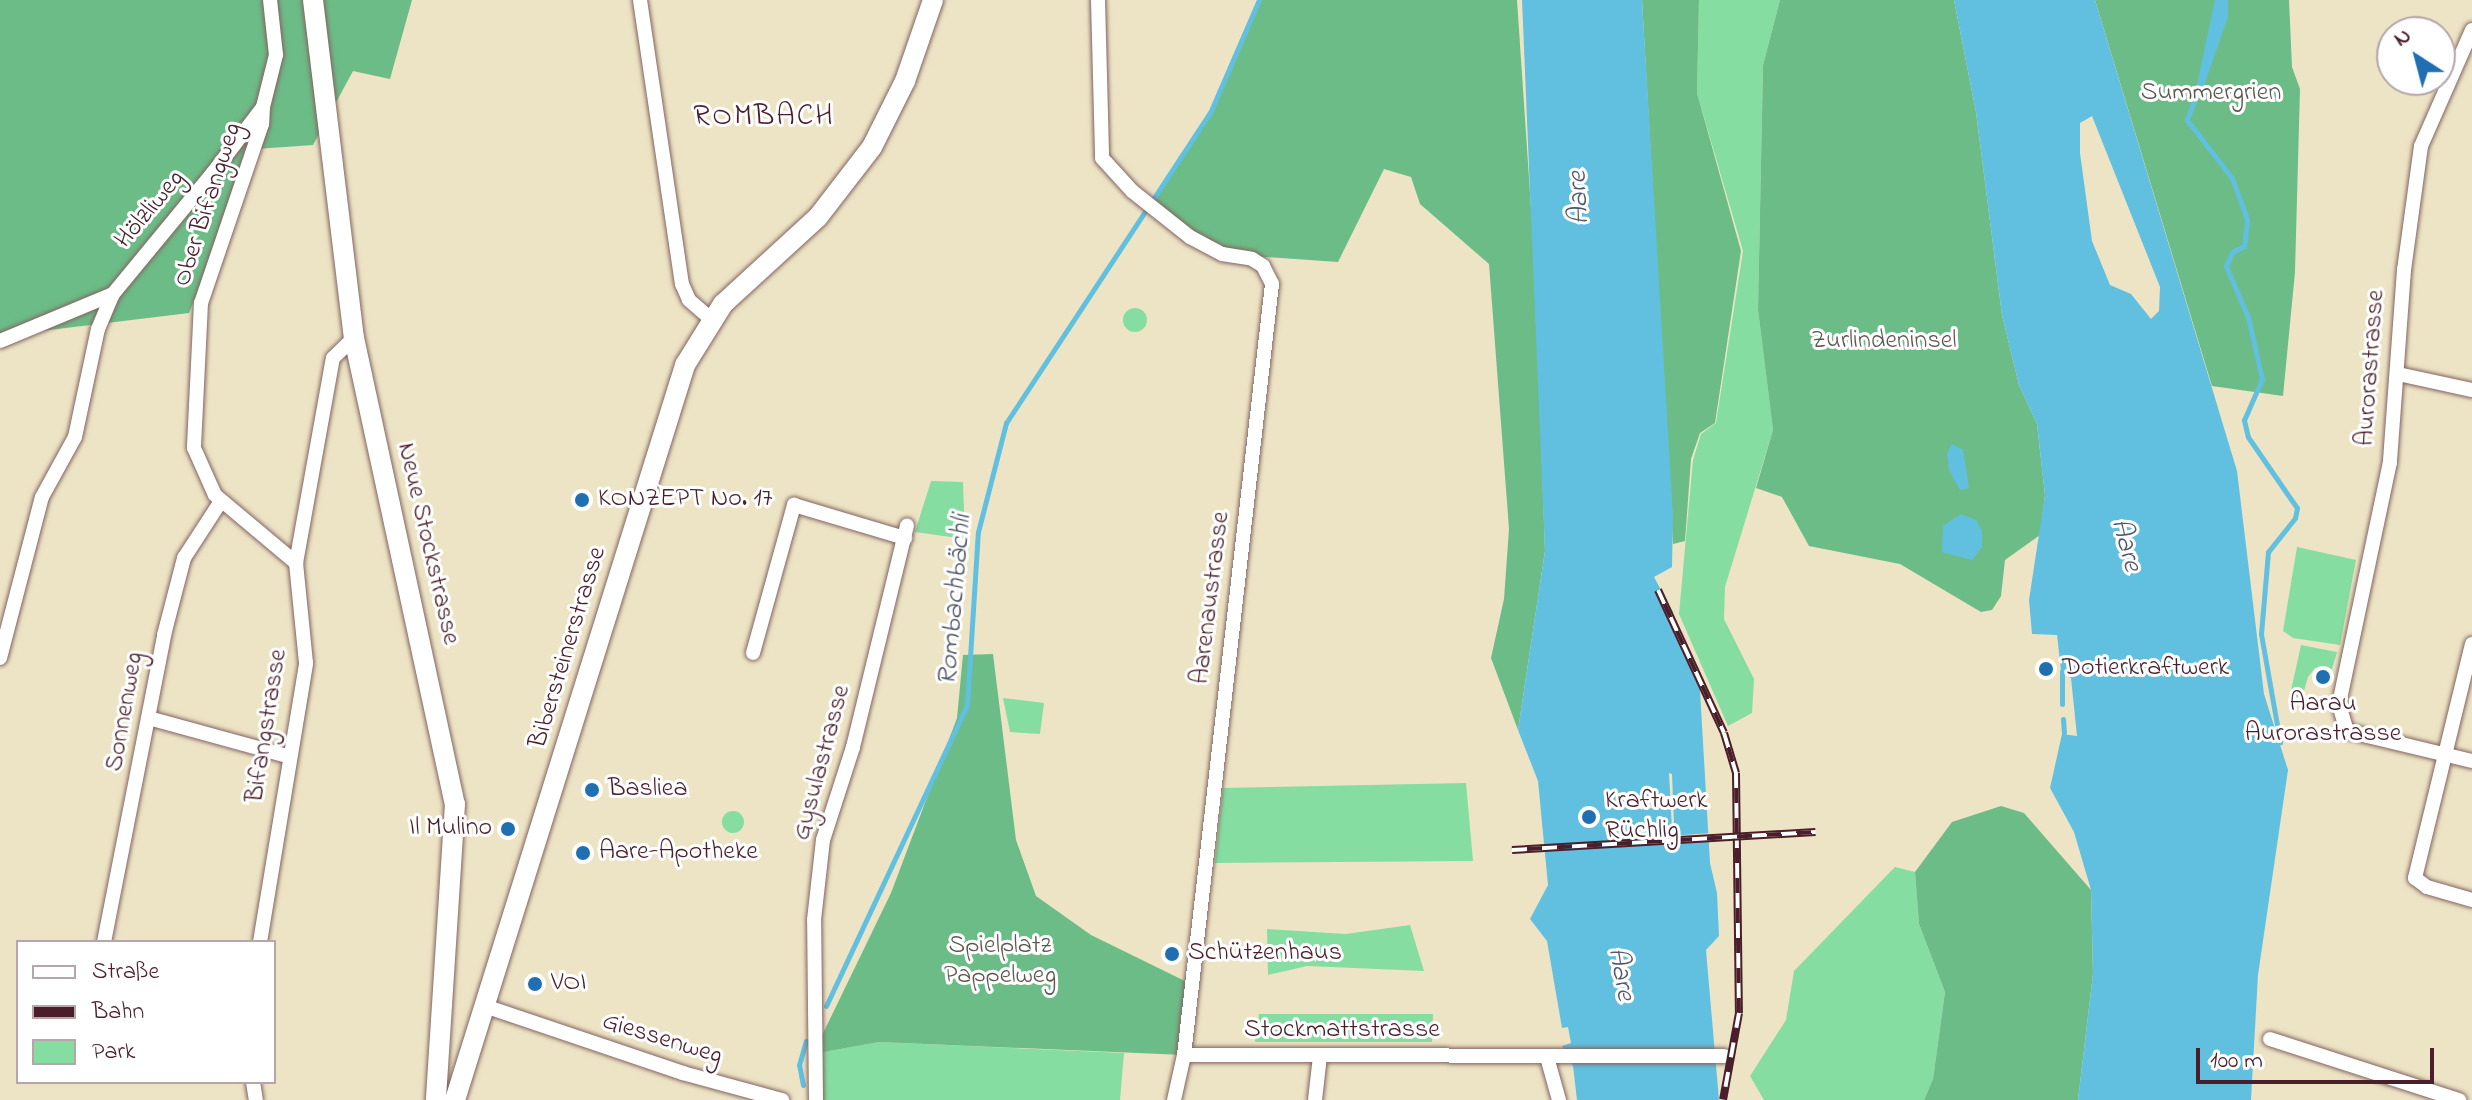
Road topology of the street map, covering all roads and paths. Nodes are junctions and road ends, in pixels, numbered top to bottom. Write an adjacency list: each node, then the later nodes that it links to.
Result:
1 (270, 0): 7 (street, Hölzliweg)
2 (313, 0): 10 (main road, Neue Stockstrasse)
3 (640, 0): 9 (street)
4 (933, 0): 9 (main road, Bibersteinerstrasse)
5 (1098, 0): 28 (street, Aarenaustrasse)
6 (2472, 30): 12 (street, Aurorastrasse)
7 (263, 107): 8 (street, Hölzliweg); 14 (street, Ober Bifangweg)
8 (113, 294): 11 (street, Hölzliweg); 18 (street)
9 (711, 319): 26 (main road, Bibersteinerstrasse)
10 (354, 338): 15 (street, Bifangstrasse); 32 (main road, Neue Stockstrasse)
11 (0, 341)
12 (2398, 374): 13 (street); 20 (street, Aurorastrasse)
13 (2472, 390)
14 (221, 501): 15 (street, Ober Bifangweg); 19 (street, Sonnenweg)
15 (296, 563): 21 (street, Bifangstrasse)
16 (2472, 644): 20 (street)
17 (753, 653): 35 (street, Gysulastrasse)
18 (0, 658)
19 (149, 718): 21 (street); 24 (street, Sonnenweg)
20 (2445, 754): 22 (street); 23 (street)
21 (287, 756): 25 (street, Bifangstrasse)
22 (2472, 761)
23 (2472, 900)
24 (104, 940)
25 (260, 940)
26 (485, 1006): 33 (main road, Bibersteinerstrasse); 34 (street, Giessenweg)
27 (2270, 1039): 39 (street)
28 (1184, 1055): 29 (street, Stockmattstrasse); 36 (street)
29 (1320, 1056): 31 (street, Stockmattstrasse); 37 (street)
30 (1724, 1056): 31 (street, Stockmattstrasse)
31 (1555, 1057): 38 (street)
32 (436, 1100)
33 (455, 1100)
34 (782, 1100)
35 (816, 1100)
36 (1174, 1100)
37 (1315, 1100)
38 (1559, 1100)
39 (2459, 1100)

